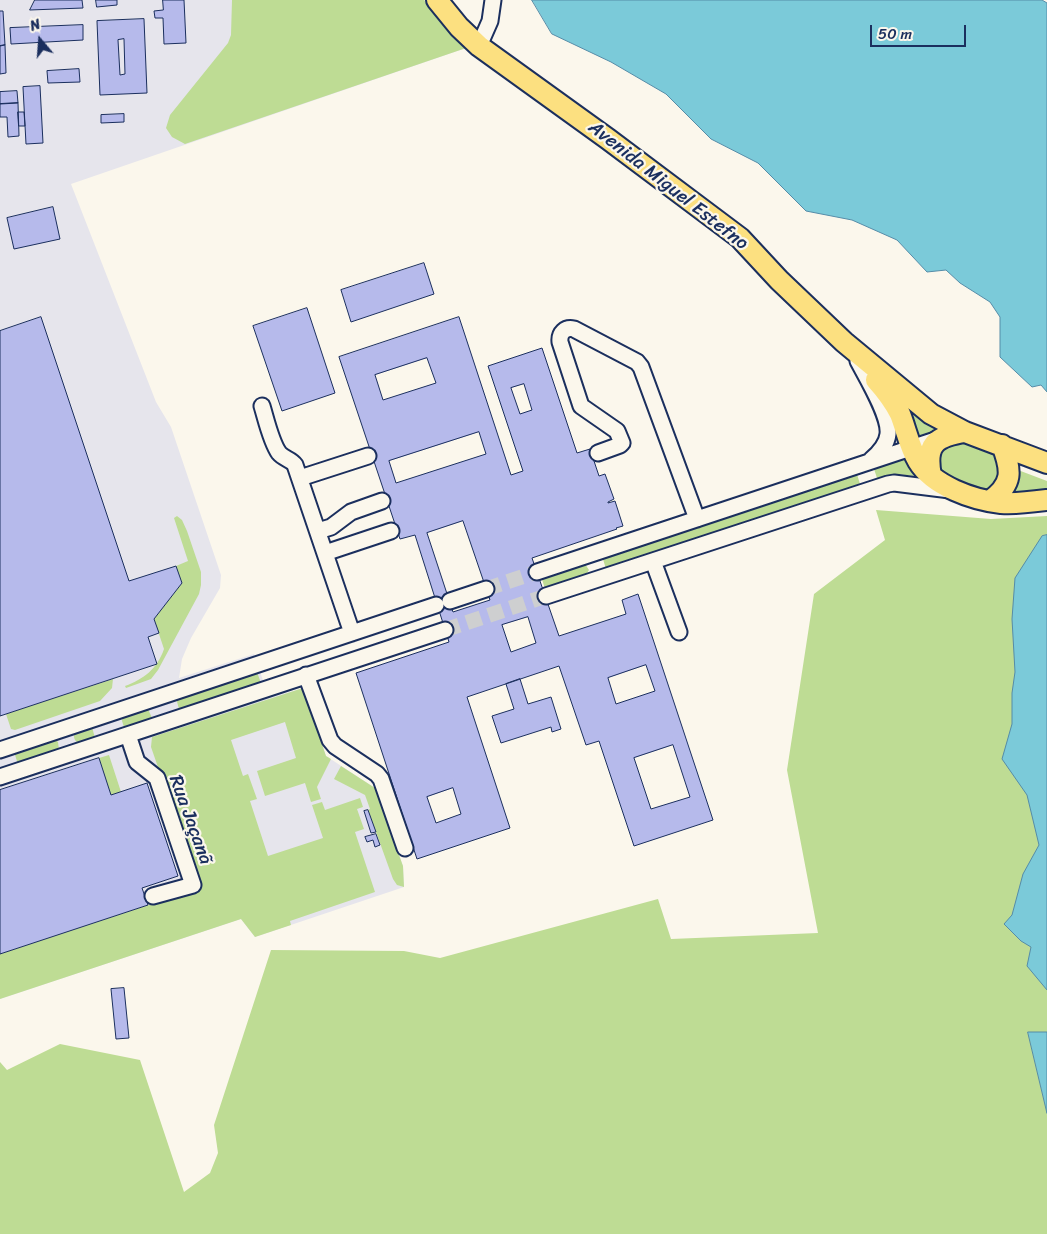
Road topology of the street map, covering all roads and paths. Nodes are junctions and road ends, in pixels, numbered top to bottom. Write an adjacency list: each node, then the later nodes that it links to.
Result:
1 (437, 0): 3 (main road, Avenida Miguel Estefno)
2 (493, 0): 3 (lane)
3 (479, 46): 4 (main road, Avenida Miguel Estefno)
4 (844, 342): 5 (main road, Avenida Miguel Estefno); 7 (main road, Avenida Miguel Estefno)
5 (858, 361): 10 (main road, Avenida Miguel Estefno); 13 (lane)
6 (262, 406): 15 (lane)
7 (965, 432): 8 (main road); 9 (main road, Avenida Miguel Estefno)
8 (938, 439): 10 (lane); 16 (main road)
9 (1002, 446): 14 (main road, Avenida Miguel Estefno); 20 (main road)
10 (912, 448): 13 (lane); 16 (main road, Avenida Miguel Estefno)
11 (598, 453): 21 (lane)
12 (368, 456): 15 (lane)
13 (872, 460): 21 (lane)
14 (1047, 463)
15 (298, 474): 23 (lane)
16 (931, 476): 17 (main road, Avenida Miguel Estefno)
17 (954, 490): 20 (main road, Avenida Miguel Estefno); 26 (lane)
18 (1047, 500): 20 (main road, Avenida Miguel Estefno)
19 (382, 501): 23 (lane)
20 (990, 501)
21 (697, 519): 25 (lane)
22 (391, 531): 24 (lane)
23 (318, 532): 24 (lane)
24 (325, 553): 33 (lane)
25 (594, 553): 27 (lane); 28 (lane)
26 (653, 561): 28 (lane); 32 (lane)
27 (537, 572)
28 (602, 578): 30 (lane)
29 (486, 588): 33 (lane)
30 (546, 596)
31 (445, 630): 35 (lane)
32 (679, 632)
33 (352, 633): 34 (lane)
34 (272, 659): 36 (lane); 37 (lane)
35 (306, 676): 36 (lane); 42 (lane)
36 (281, 684): 38 (lane)
37 (160, 696): 38 (lane); 40 (lane)
38 (168, 721): 39 (lane)
39 (128, 735): 41 (lane); 43 (lane, Rua Jaçanã)
40 (0, 750)
41 (0, 776)
42 (405, 848)
43 (153, 896)

